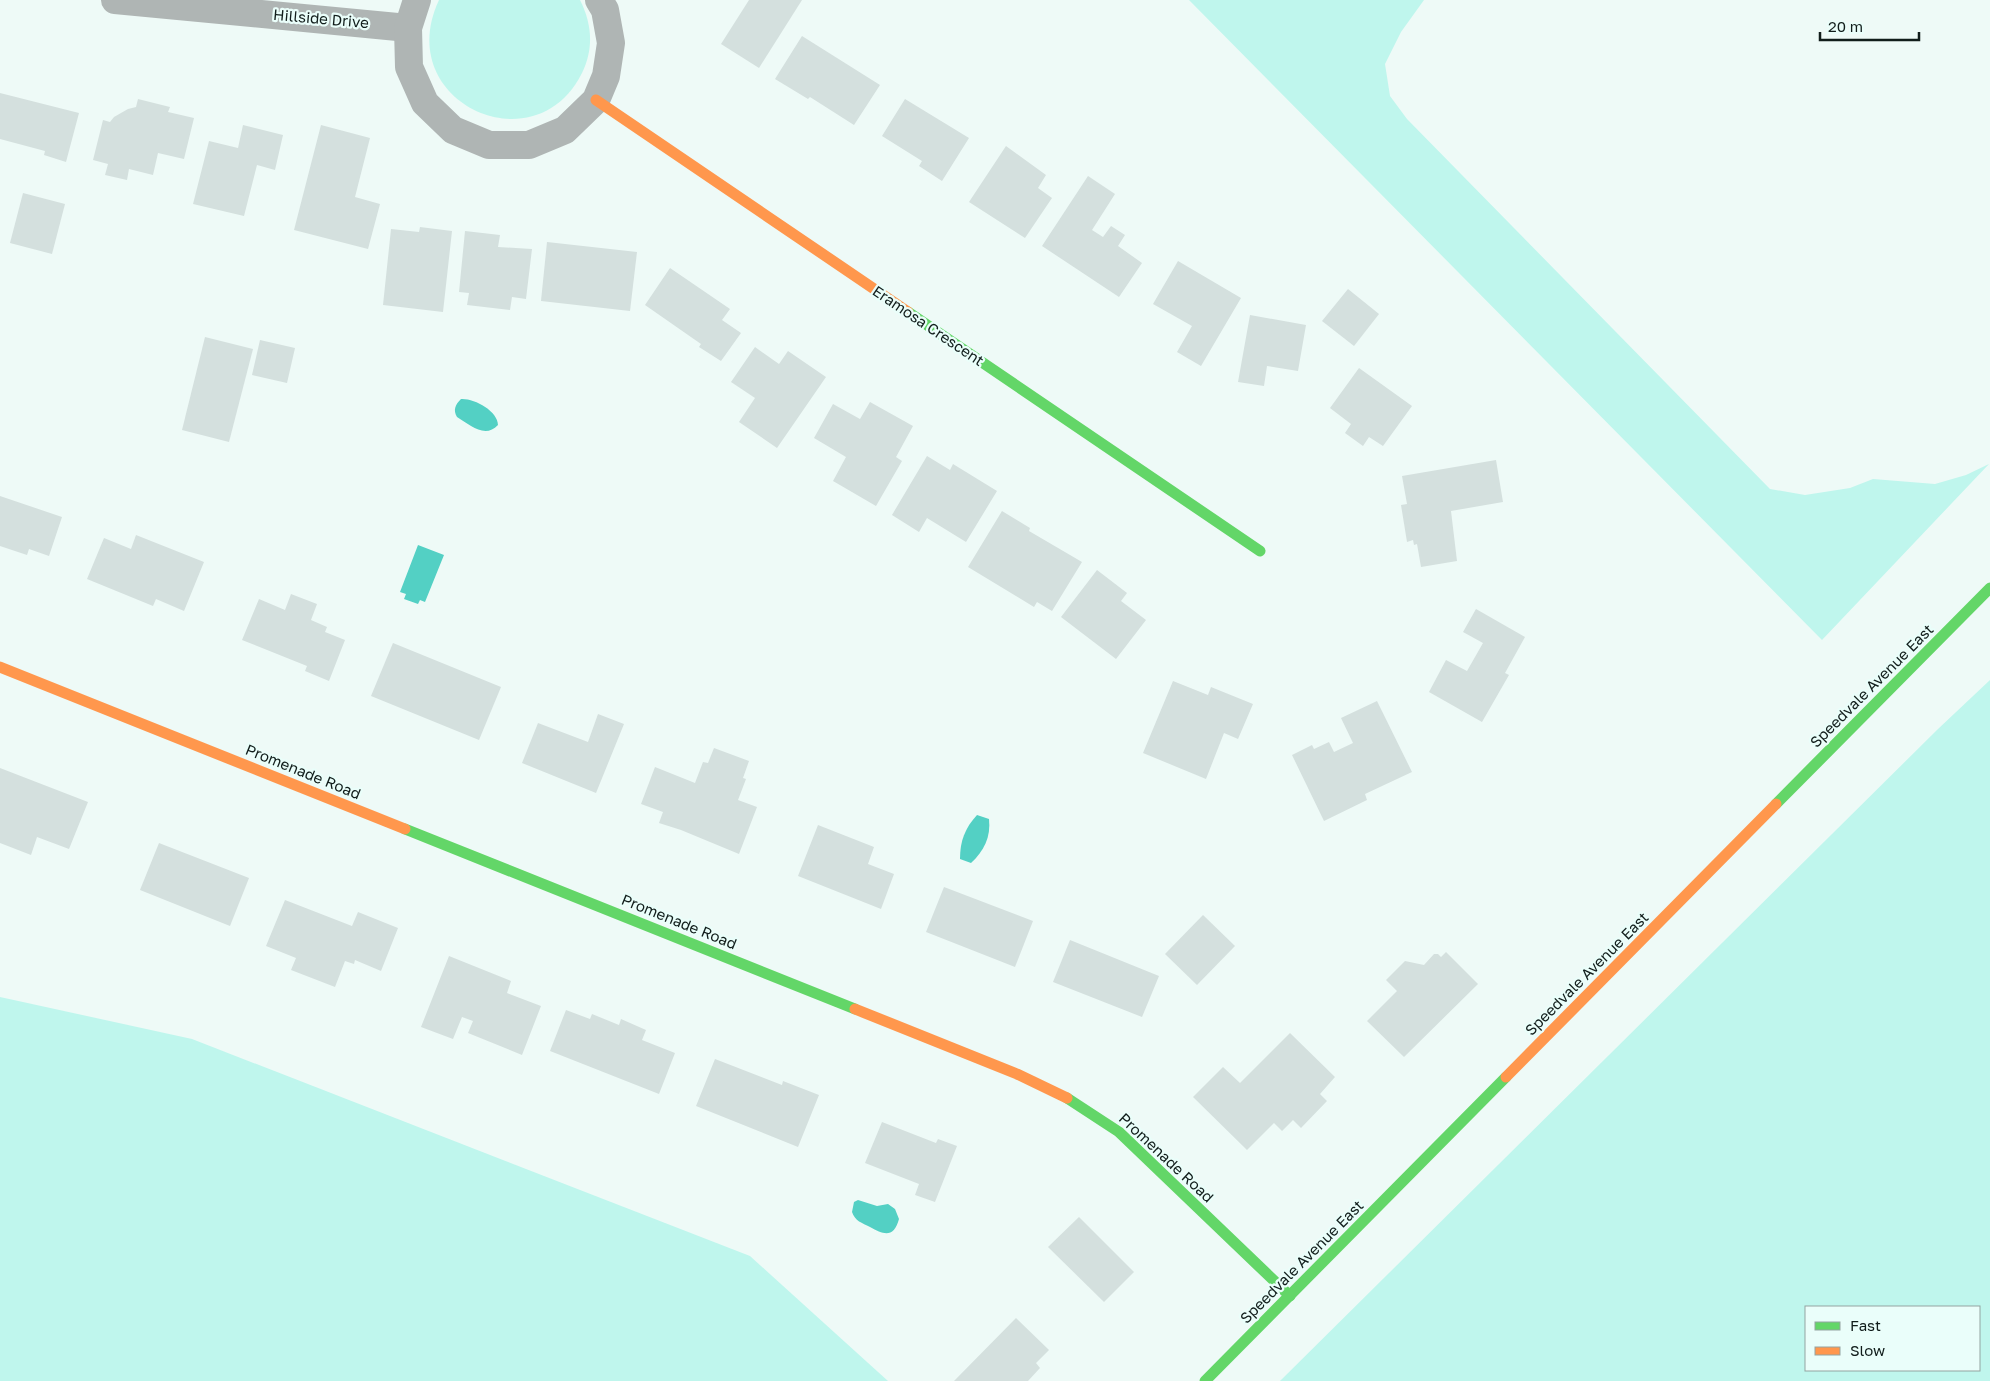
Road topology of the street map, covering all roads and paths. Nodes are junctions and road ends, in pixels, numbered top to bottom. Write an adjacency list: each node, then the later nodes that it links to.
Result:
1 (115, 0): 4 (street, Hillside Drive)
2 (417, 0): 4 (street)
3 (599, 0): 5 (street)
4 (408, 28): 5 (street)
5 (596, 100): 6 (street, Eramosa Crescent)
6 (1260, 552)
7 (1990, 588): 9 (street, Speedvale Avenue East)
8 (0, 667): 9 (street, Promenade Road)
9 (1290, 1296): 10 (street, Speedvale Avenue East)
10 (1205, 1381)

